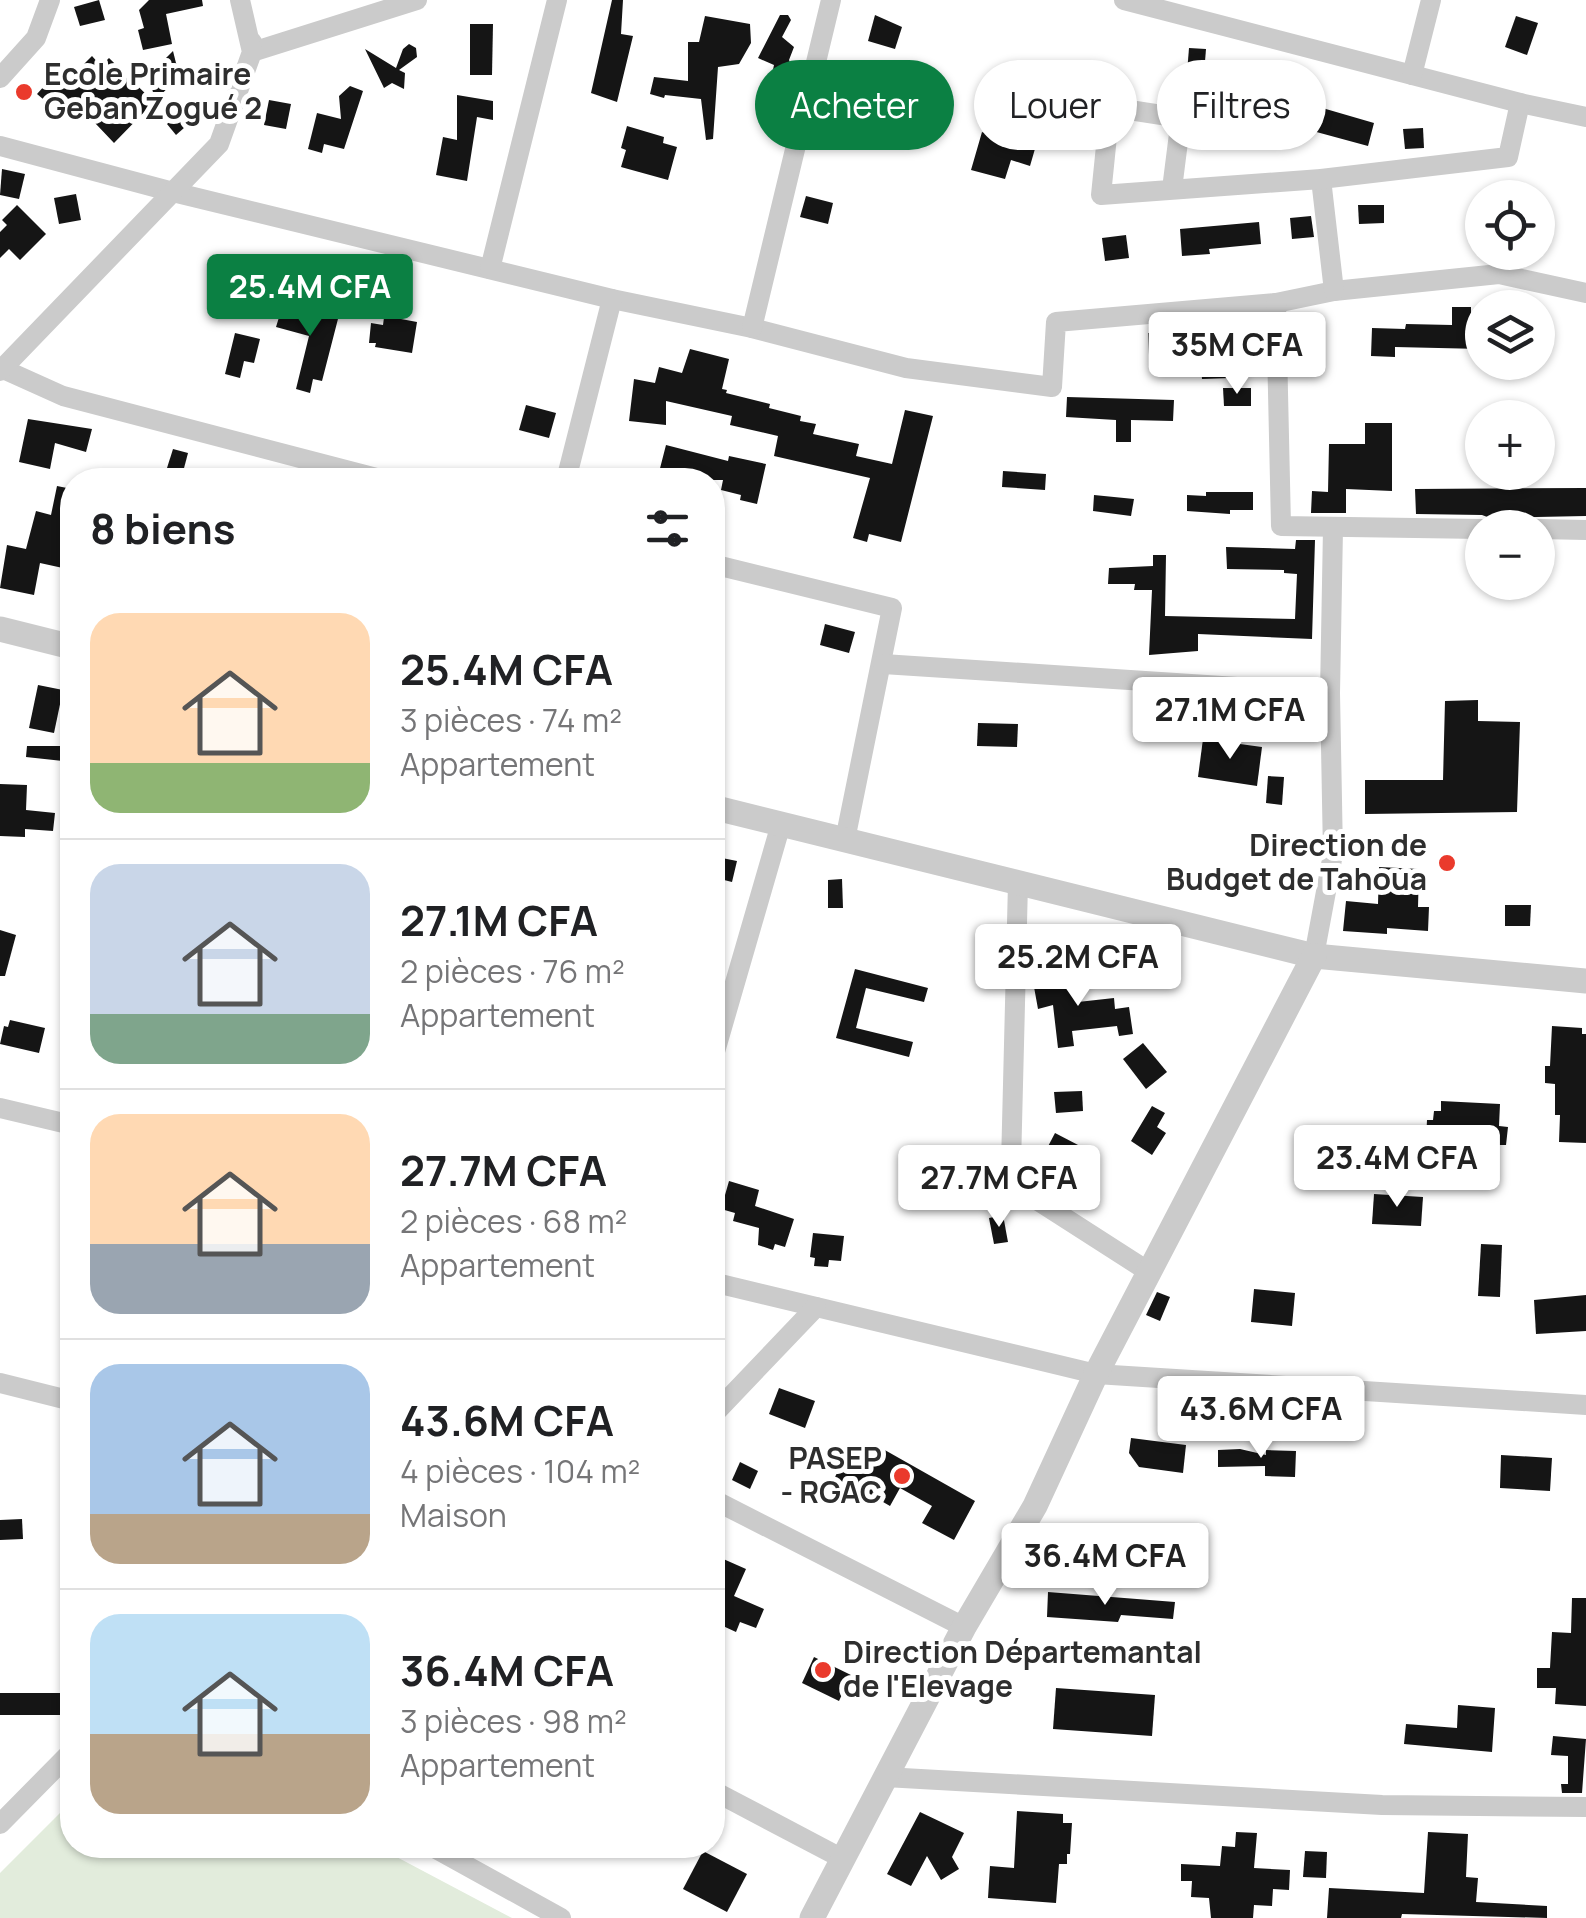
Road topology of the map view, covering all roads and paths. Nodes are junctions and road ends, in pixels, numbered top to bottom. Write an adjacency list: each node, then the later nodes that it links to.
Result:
1 (50, 0): 11 (street)
2 (240, 0): 9 (street)
3 (250, 0): 9 (street)
4 (417, 0): 9 (street)
5 (557, 0): 18 (street)
6 (830, 0): 23 (street)
7 (1124, 0): 10 (street)
8 (1430, 0): 10 (street)
9 (252, 52): 17 (street)
10 (1412, 75): 12 (street)
11 (0, 78)
12 (1520, 103): 13 (street); 15 (street)
13 (1586, 117)
14 (0, 146): 17 (street)
15 (1322, 178): 16 (street); 19 (street)
16 (1172, 189): 16 (street)
17 (173, 192): 18 (street); 24 (street)
18 (490, 269): 21 (street)
19 (1334, 292): 20 (street); 22 (street)
20 (1586, 293)
21 (612, 299): 23 (street); 26 (street)
22 (1276, 304): 23 (street); 27 (street)
23 (752, 328)
24 (1, 370): 25 (street)
25 (338, 468)
26 (569, 468)
27 (1333, 528): 28 (street); 35 (street)
28 (1465, 529)
29 (1555, 530): 30 (street)
30 (1586, 530)
31 (725, 567): 34 (street)
32 (0, 628): 33 (street)
33 (60, 644)
34 (882, 664): 35 (street); 38 (street)
35 (1330, 693): 40 (street)
36 (725, 810): 37 (street)
37 (781, 824): 38 (street); 42 (street)
38 (845, 840): 39 (street)
39 (1018, 883): 40 (street); 45 (street)
40 (1314, 956): 41 (street); 45 (street)
41 (1586, 981)
42 (725, 1017)
43 (0, 1108): 44 (street)
44 (60, 1122)
45 (1150, 1272): 48 (street)
46 (725, 1285): 47 (street)
47 (816, 1307): 48 (street); 51 (street)
48 (1096, 1374): 52 (street); 54 (street)
49 (0, 1383): 50 (street)
50 (60, 1399)
51 (725, 1402)
52 (1586, 1406)
53 (725, 1506): 54 (street)
54 (964, 1627): 56 (street)
55 (60, 1763): 59 (street)
56 (885, 1778): 58 (street); 61 (street)
57 (725, 1797): 61 (street)
58 (1586, 1807)
59 (0, 1824)
60 (453, 1858): 62 (street)
61 (843, 1859): 63 (street)
62 (561, 1918)
63 (812, 1918)

